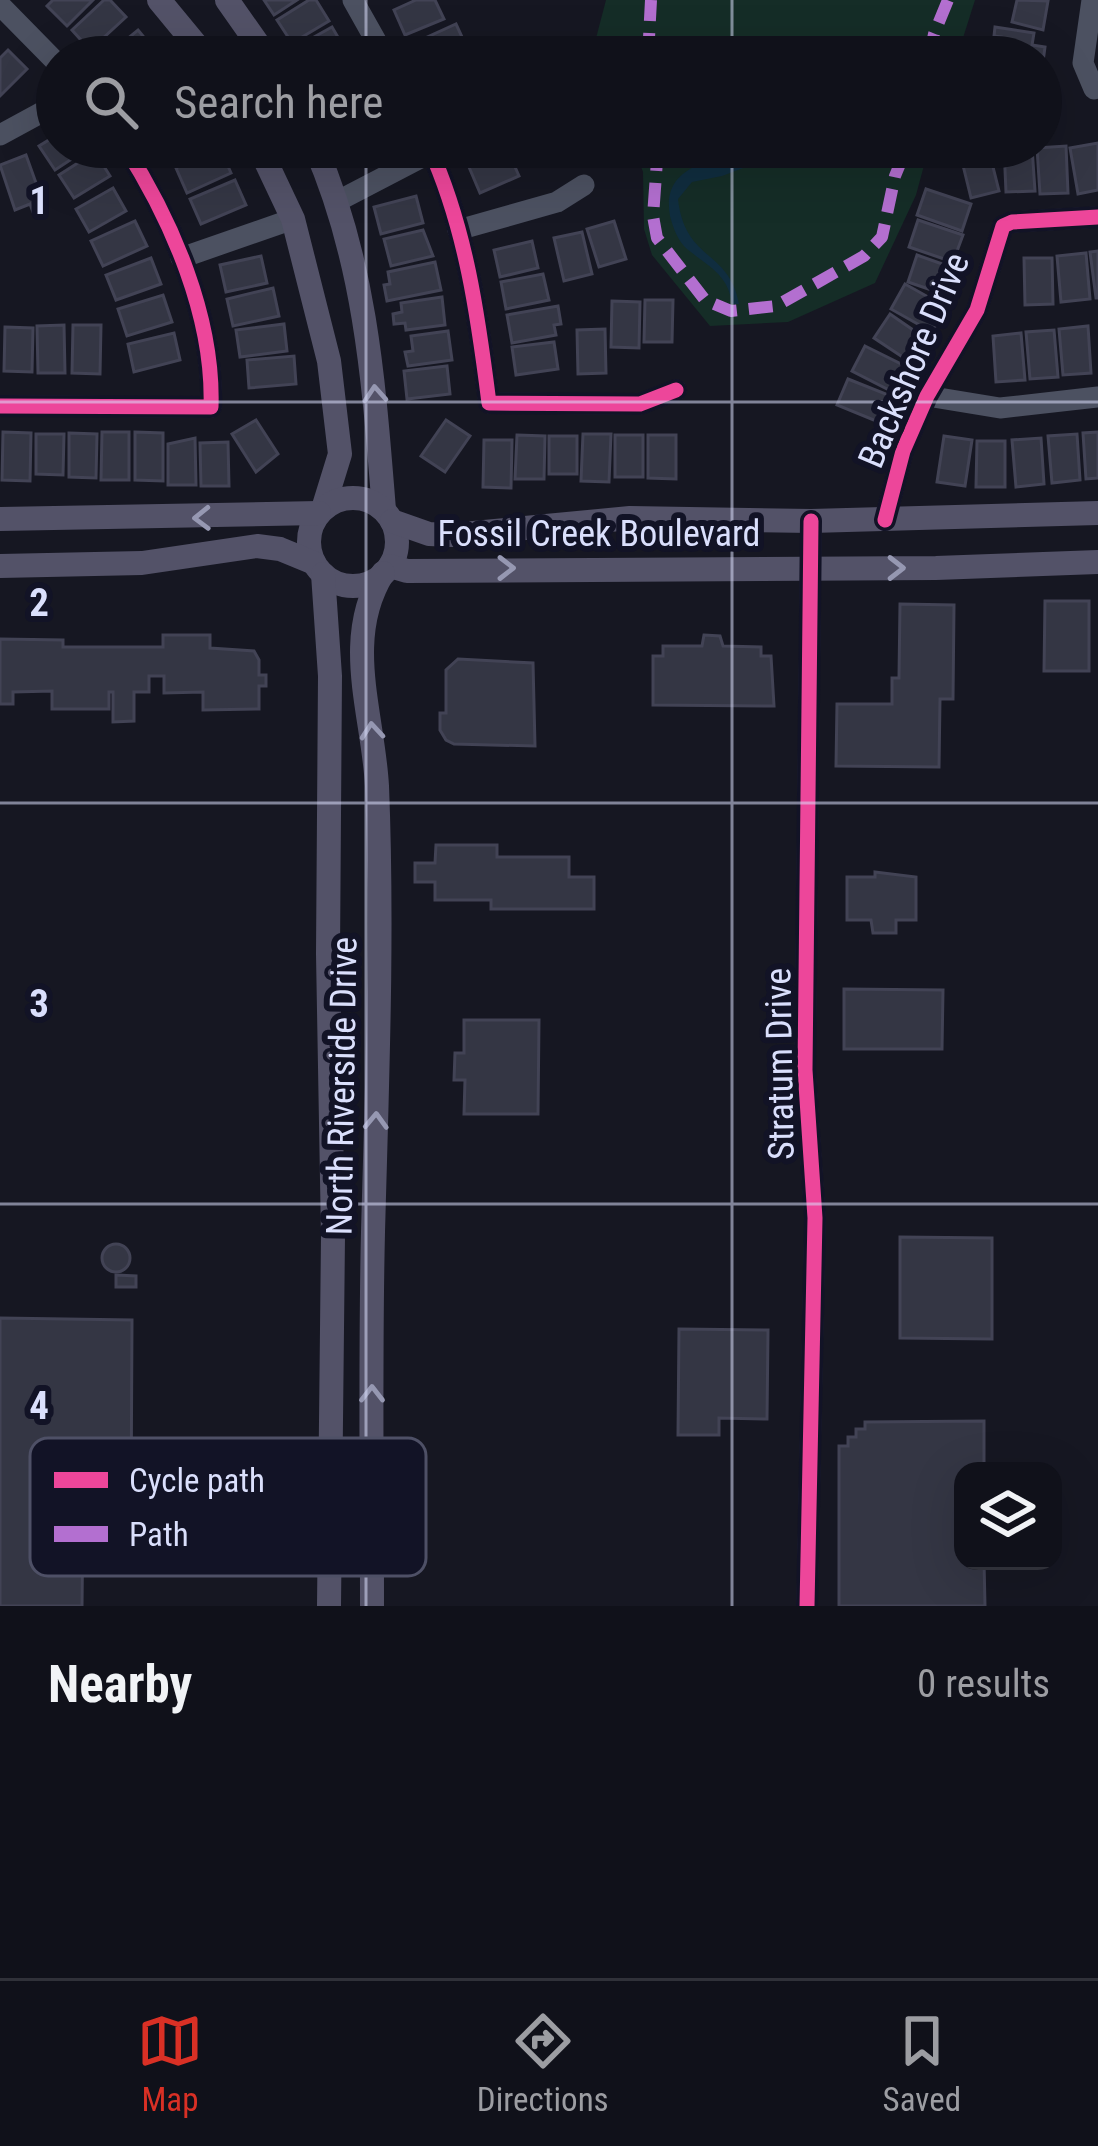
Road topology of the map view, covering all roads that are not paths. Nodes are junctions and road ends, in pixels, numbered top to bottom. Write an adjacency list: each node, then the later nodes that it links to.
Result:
1 (159, 0): 6 (main road)
2 (227, 0): 7 (main road)
3 (353, 0): 8 (street)
4 (1092, 0): 10 (street)
5 (0, 5): 9 (street)
6 (189, 36)
7 (252, 36)
8 (373, 36)
9 (36, 42)
10 (1094, 89)
11 (36, 115): 12 (street)
12 (0, 135)
13 (137, 168): 23 (street)
14 (270, 168): 21 (main road)
15 (323, 168): 19 (main road)
16 (397, 168): 19 (street)
17 (436, 168): 22 (street)
18 (584, 185): 22 (street)
19 (336, 202): 21 (main road); 30 (main road, one-way to 19)
20 (1098, 218): 25 (street, Backshore Drive)
21 (293, 219): 23 (street); 28 (main road)
22 (458, 230): 24 (street)
23 (182, 258): 27 (street)
24 (676, 390)
25 (927, 396): 26 (street); 32 (street, Backshore Drive)
26 (1098, 397)
27 (0, 406)
28 (321, 511): 30 (main road); 31 (main road, one-way to 31); 37 (main road)
29 (1098, 513): 32 (main road, Fossil Creek Boulevard)
30 (388, 516): 33 (main road, Fossil Creek Boulevard); 38 (main road)
31 (0, 519)
32 (885, 520): 33 (main road, Fossil Creek Boulevard)
33 (812, 521): 36 (street, Stratum Drive)
34 (1098, 562): 36 (main road, Fossil Creek Boulevard, one-way to 34)
35 (0, 566): 37 (main road)
36 (812, 567): 38 (main road, Fossil Creek Boulevard, one-way to 36); 45 (street, Stratum Drive)
37 (318, 568): 38 (main road); 39 (main road, North Riverside Drive)
38 (386, 570): 40 (main road, North Riverside Drive, one-way to 38)
39 (331, 1438)
40 (372, 1438)
41 (329, 1576): 43 (main road, North Riverside Drive)
42 (372, 1576): 44 (main road, North Riverside Drive, one-way to 42)
43 (329, 1606)
44 (372, 1606)
45 (807, 1606)

